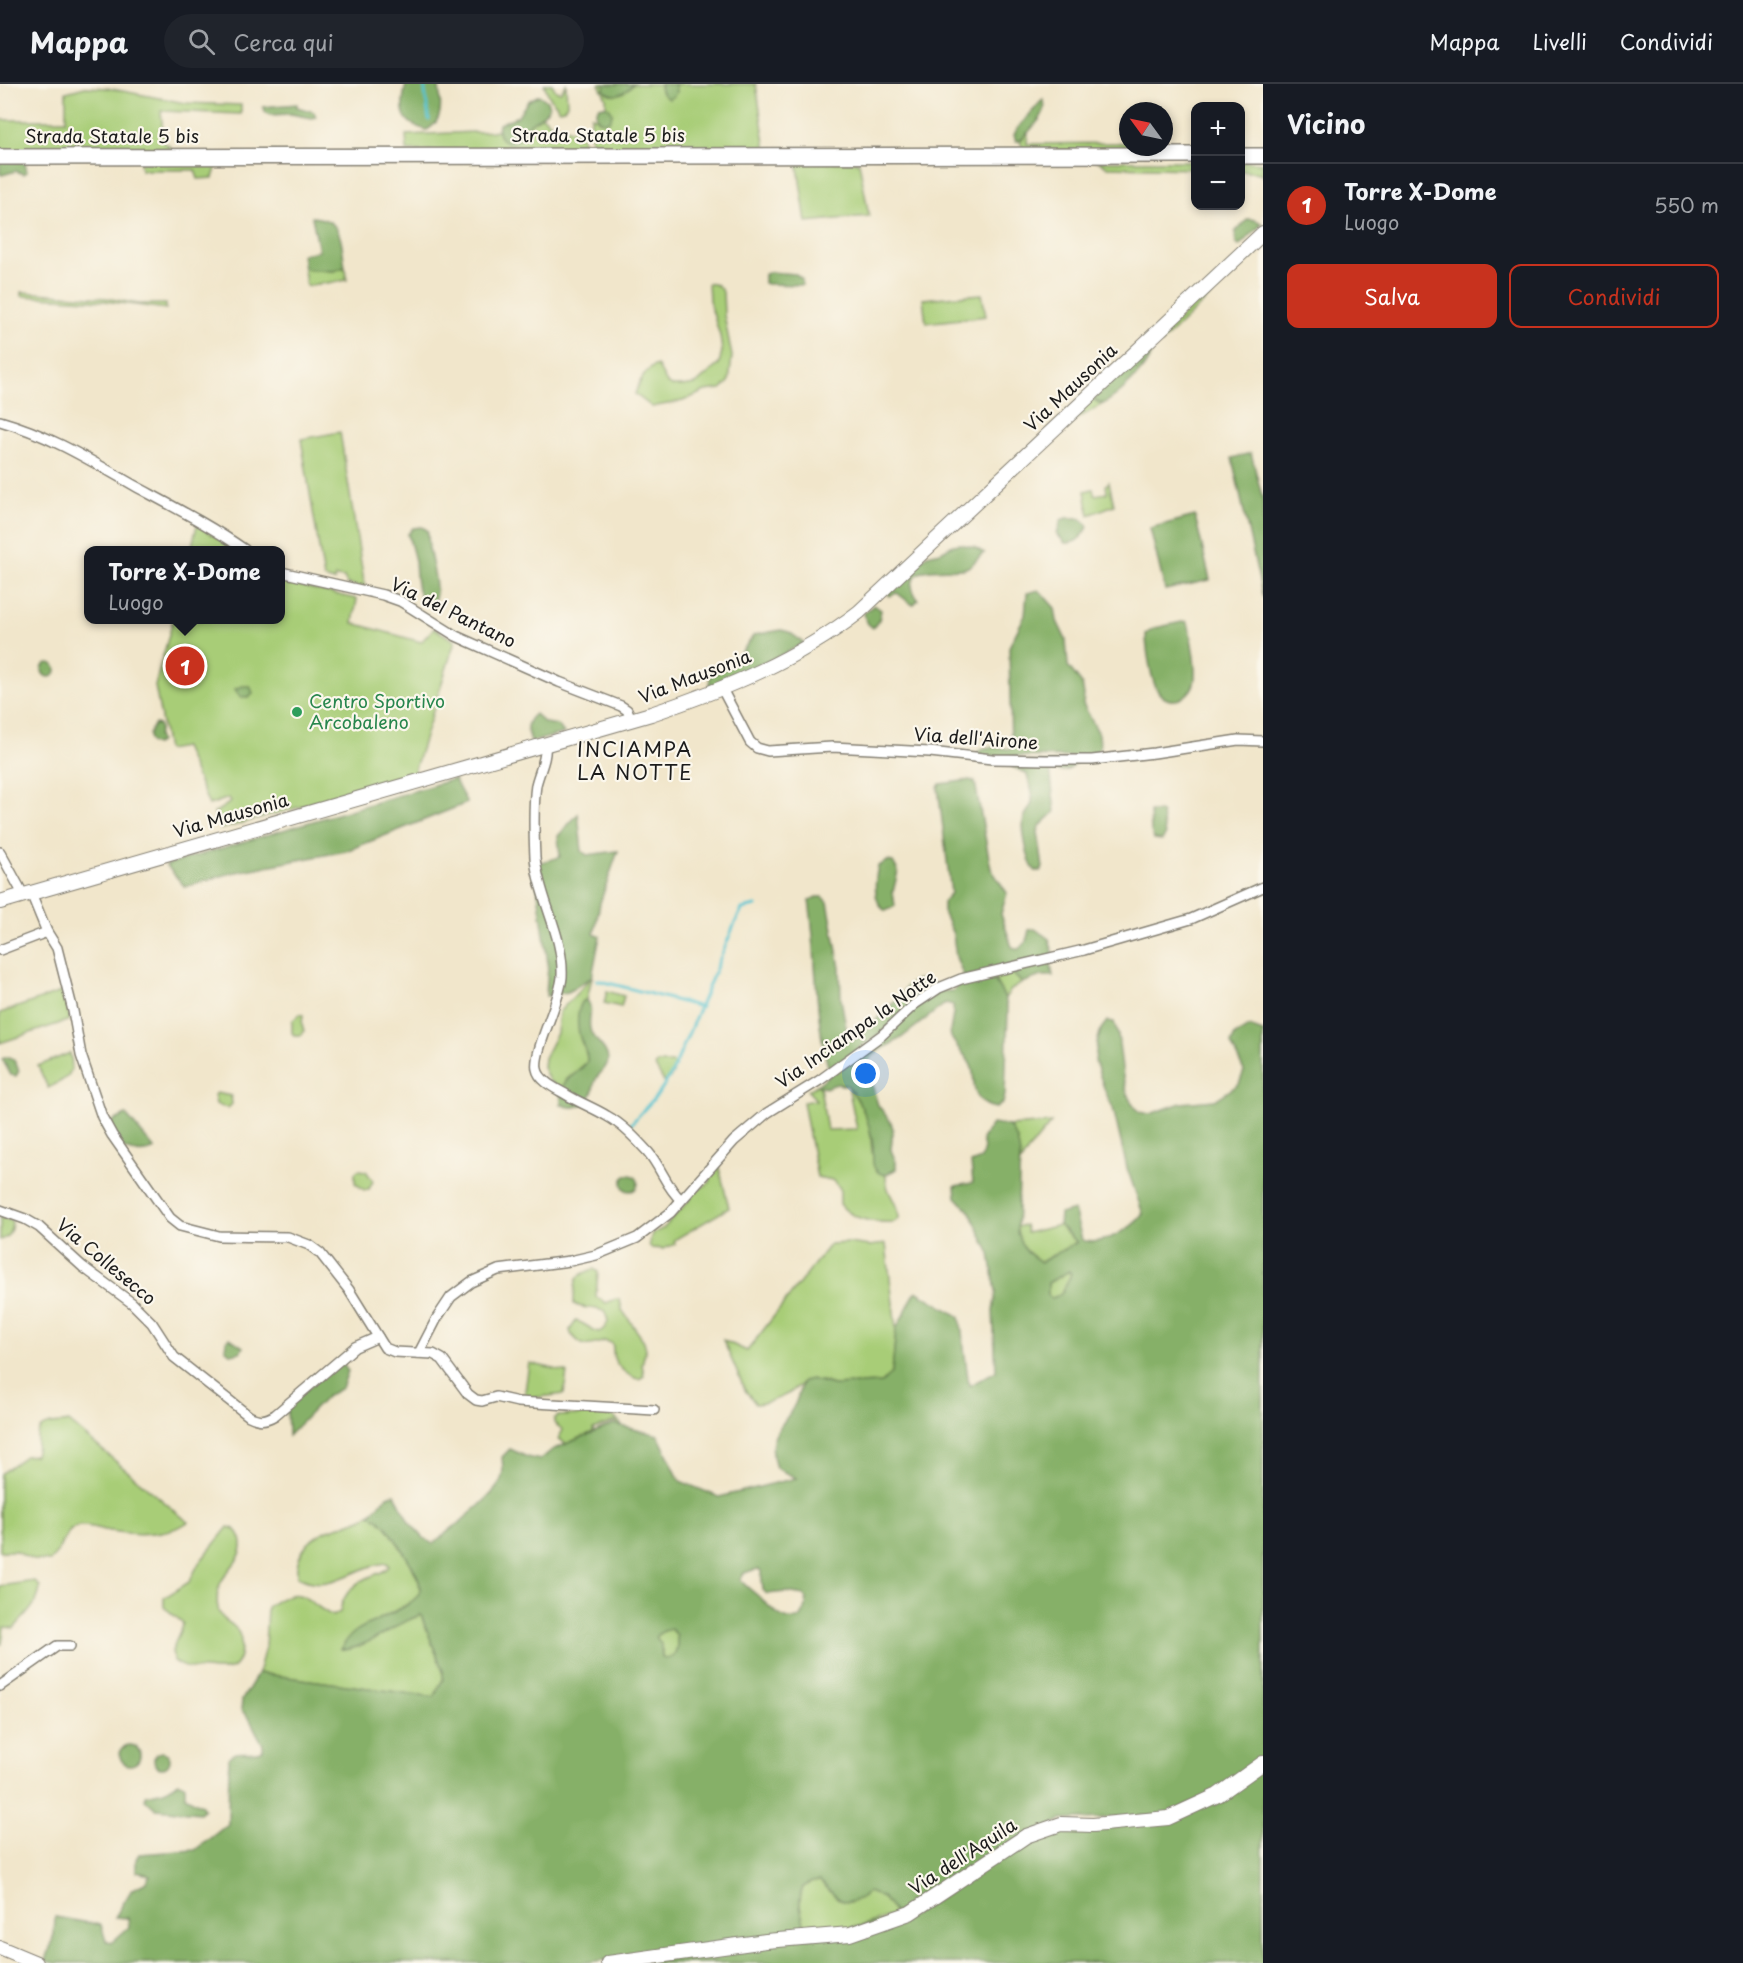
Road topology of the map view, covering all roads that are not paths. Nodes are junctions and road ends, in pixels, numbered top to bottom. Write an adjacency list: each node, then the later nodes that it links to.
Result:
1 (1191, 155): 2 (main road, Strada Statale 5 bis)
2 (0, 157)
3 (1263, 233): 7 (main road, Via Mausonia)
4 (0, 421): 5 (street)
5 (239, 546)
6 (285, 573): 8 (street, Via del Pantano)
7 (722, 689): 8 (main road, Via Mausonia); 9 (street, Via dell'Airone)
8 (632, 720): 10 (main road, Via Mausonia)
9 (1263, 741)
10 (545, 746): 13 (main road, Via Mausonia); 17 (street)
11 (0, 852): 13 (street)
12 (1263, 887): 17 (street, Via Inciampa la Notte)
13 (27, 894): 14 (main road, Via Mausonia); 15 (street)
14 (0, 902)
15 (47, 932): 16 (street); 19 (street)
16 (0, 950)
17 (681, 1200): 20 (street, Via Inciampa la Notte)
18 (0, 1210): 19 (street, Via Collesecco)
19 (378, 1337): 20 (street)
20 (419, 1353): 21 (street)
21 (654, 1410)
22 (70, 1646): 23 (street)
23 (0, 1686)
24 (1263, 1763): 27 (main road, Via dell'Aquila)
25 (0, 1948): 26 (main road)
26 (36, 1963)
27 (608, 1963)

